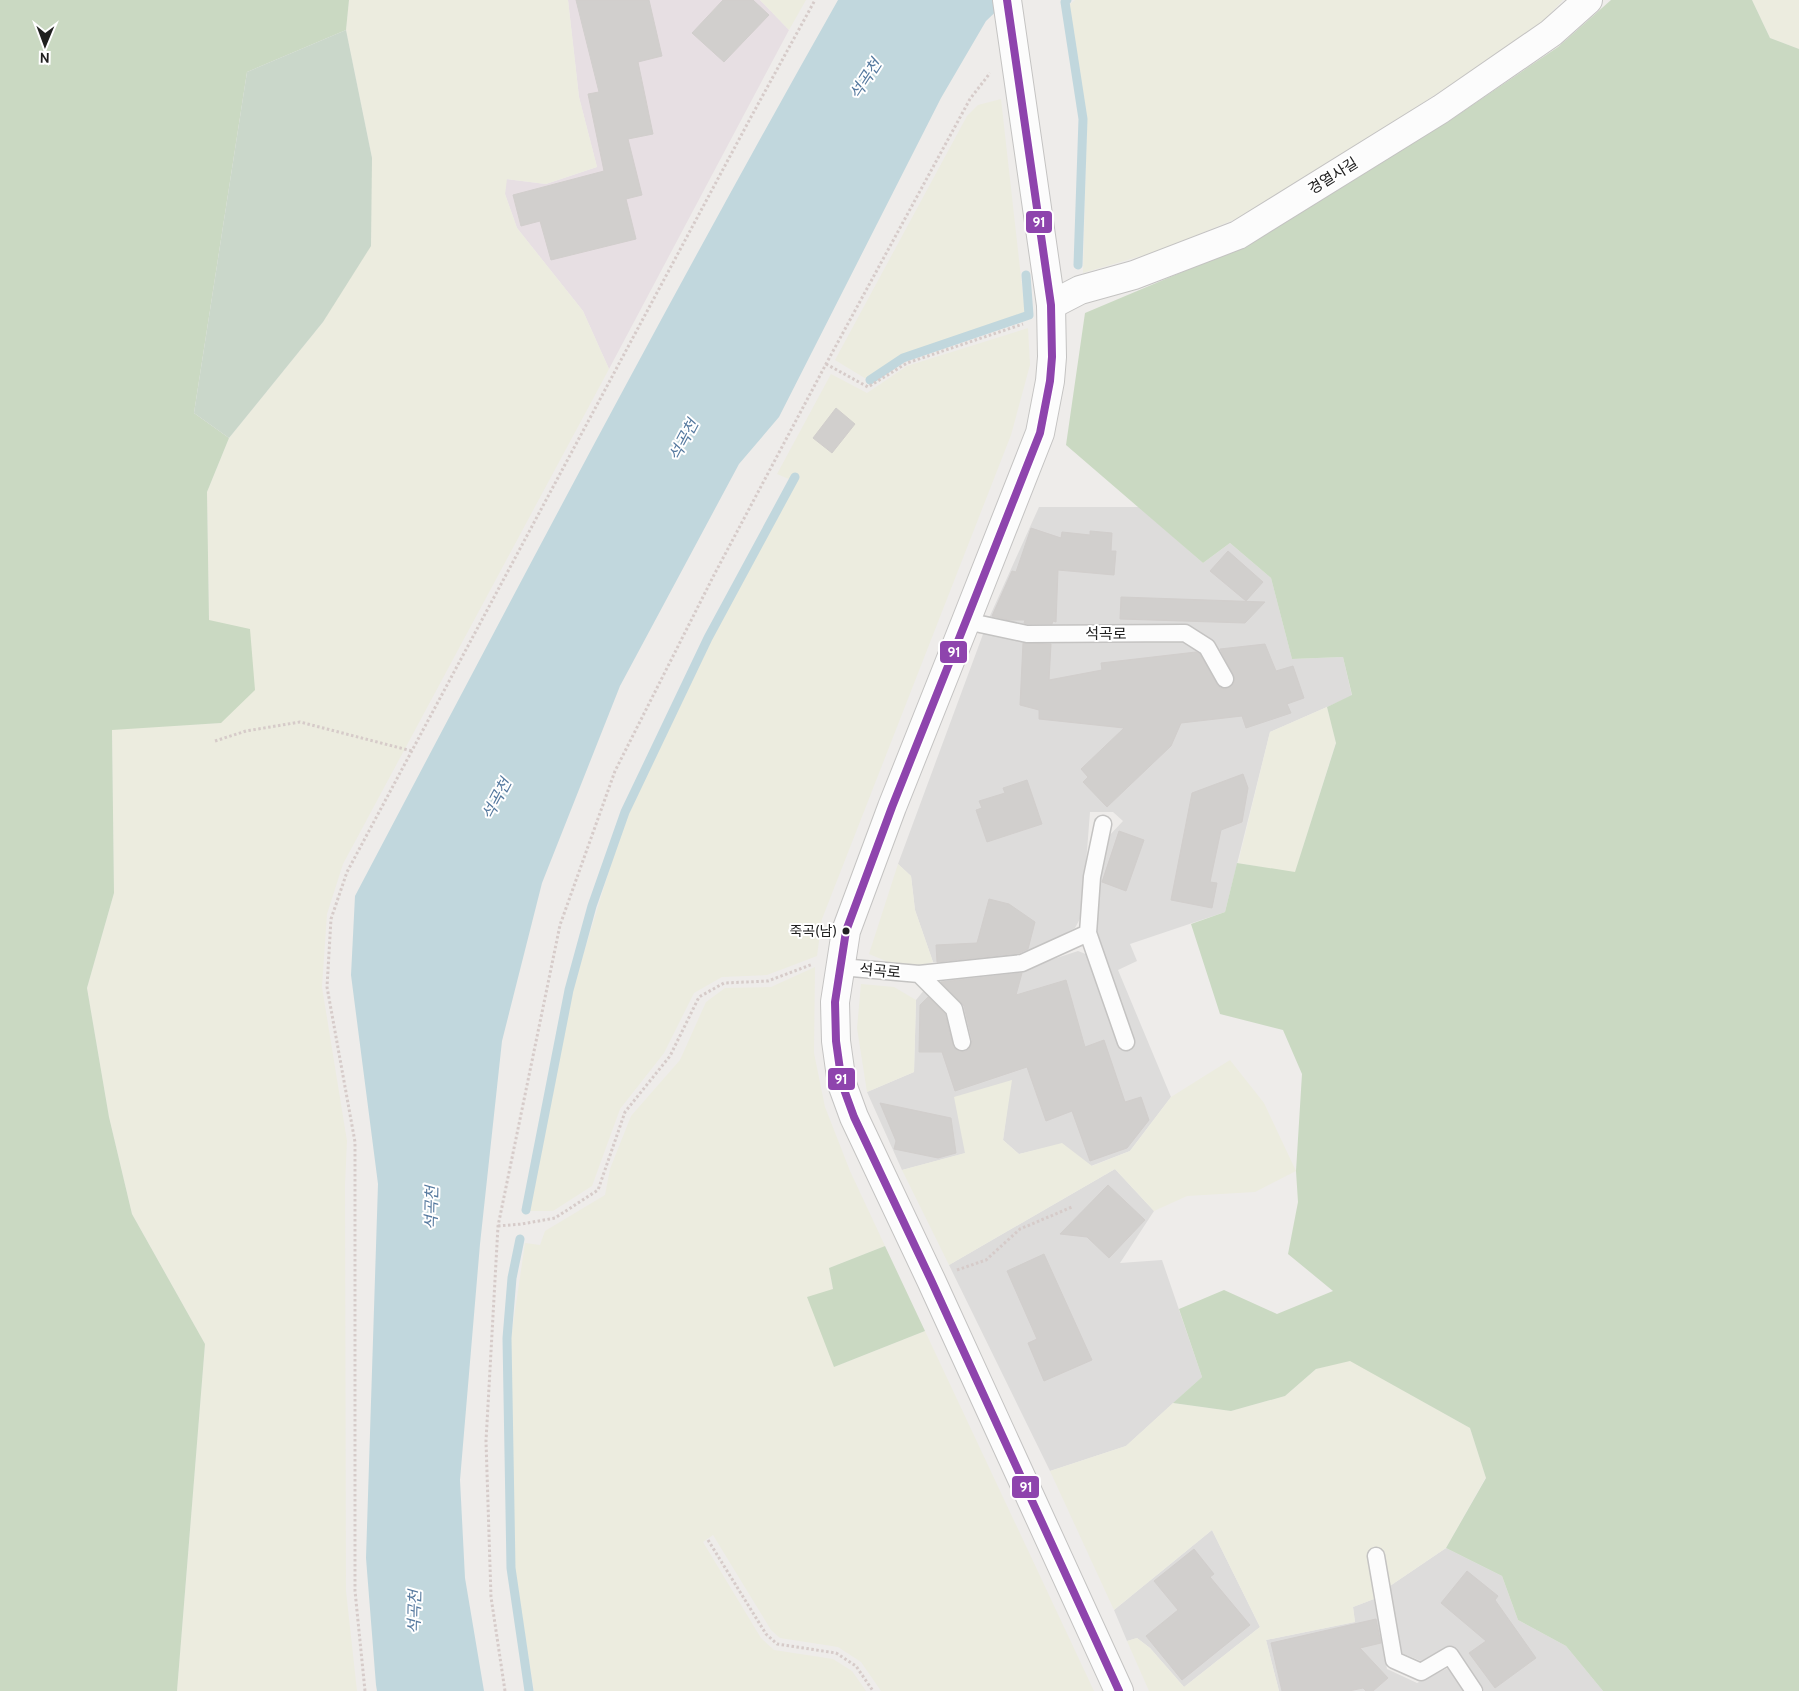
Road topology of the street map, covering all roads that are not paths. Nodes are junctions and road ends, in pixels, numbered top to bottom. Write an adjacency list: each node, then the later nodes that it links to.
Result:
1 (1588, 0): 3 (street, 경열사길)
2 (1007, 3): 3 (street, 석곡로)
3 (1051, 305): 4 (street, 석곡로)
4 (966, 621): 5 (lane, 석곡로); 8 (street, 석곡로)
5 (1225, 679)
6 (1103, 824): 7 (lane)
7 (1088, 933): 9 (lane, 석곡로); 11 (lane)
8 (841, 967): 9 (lane, 석곡로); 13 (street, 석곡로)
9 (919, 974): 10 (lane, 석곡로)
10 (962, 1042)
11 (1126, 1042)
12 (1376, 1556): 14 (lane)
13 (1119, 1691)
14 (1474, 1691)

